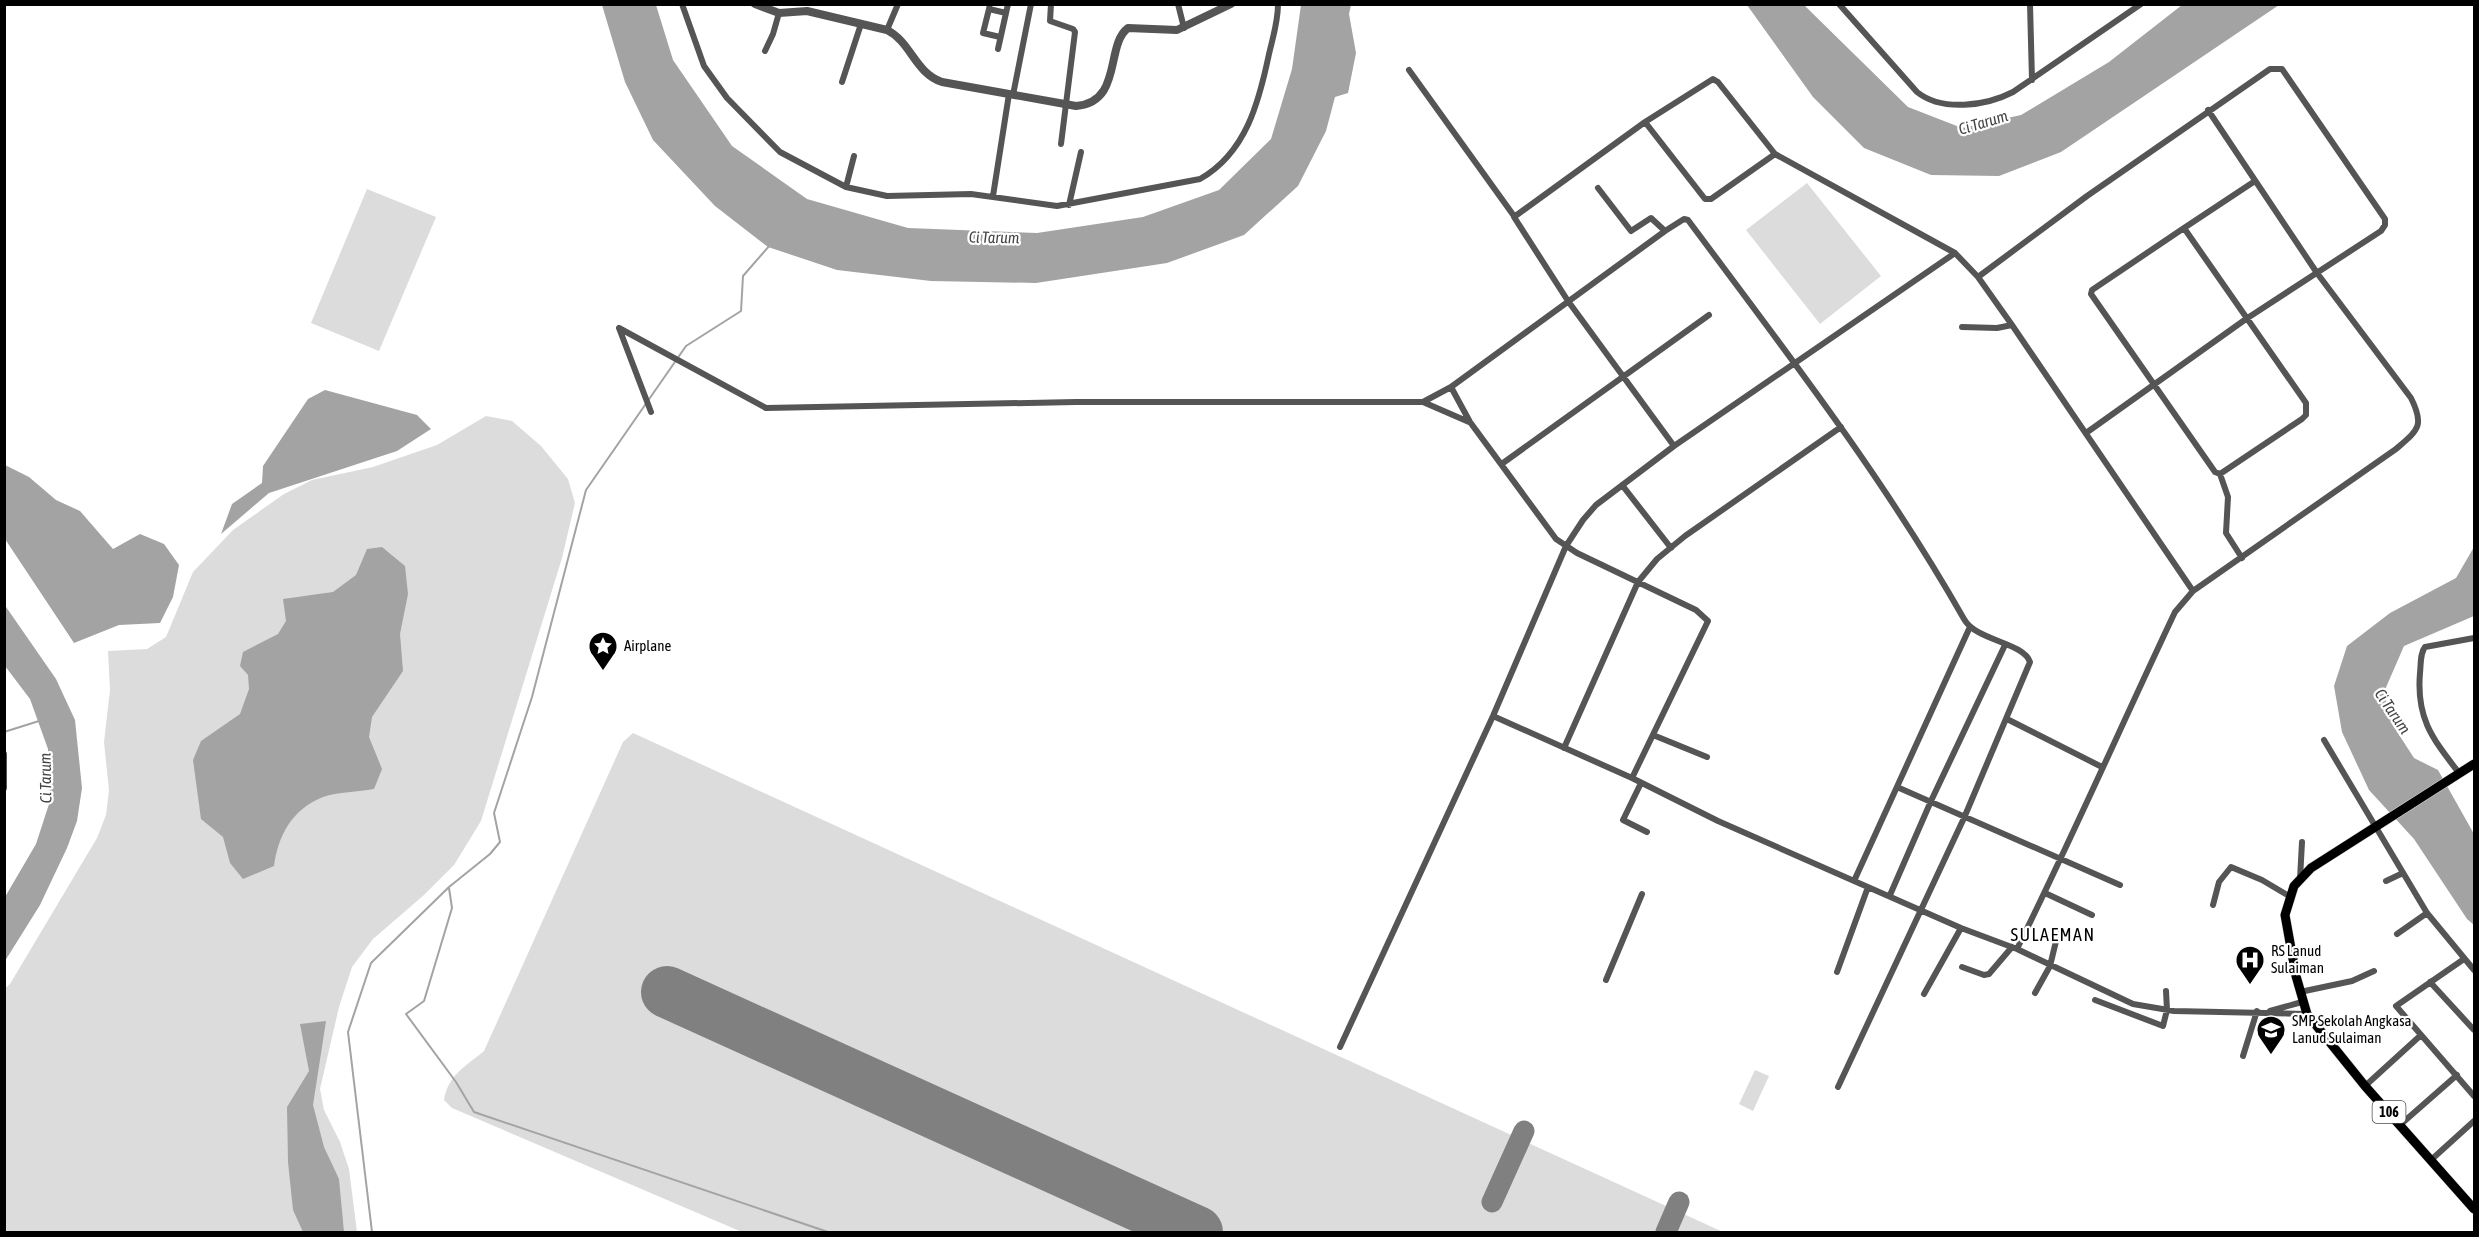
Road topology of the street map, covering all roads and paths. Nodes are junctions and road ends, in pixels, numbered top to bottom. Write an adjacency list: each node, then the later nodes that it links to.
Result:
1 (682, 4): 34 (street)
2 (755, 4): 14 (street)
3 (898, 4): 18 (street)
4 (1008, 4): 15 (street)
5 (1030, 4): 25 (street)
6 (1051, 4): 26 (street)
7 (1178, 4): 17 (street)
8 (1231, 4): 17 (street)
9 (1278, 4): 37 (street)
10 (1839, 4): 23 (street)
11 (2030, 4): 23 (street)
12 (2141, 4): 23 (street)
13 (989, 7): 15 (street); 19 (street)
14 (779, 13): 16 (street); 21 (street)
15 (1006, 13): 19 (street)
16 (861, 24): 18 (street); 24 (street)
17 (1184, 28): 26 (street)
18 (887, 30): 25 (street)
19 (1000, 37): 20 (street)
20 (998, 49)
21 (765, 51)
22 (1409, 70): 38 (street)
23 (2032, 80)
24 (842, 82)
25 (1011, 95): 26 (street); 36 (street)
26 (1066, 105): 29 (street)
27 (2208, 110): 33 (street); 42 (street); 43 (street)
28 (1645, 122): 31 (street); 31 (street); 38 (street)
29 (1061, 144)
30 (1081, 152): 37 (street)
31 (1775, 154): 41 (street)
32 (854, 156): 34 (street)
33 (2255, 181): 39 (street); 42 (street)
34 (846, 187): 36 (street)
35 (1598, 188): 40 (street)
36 (993, 196): 37 (street)
37 (1069, 205)
38 (1514, 216): 44 (street)
39 (2184, 228): 46 (street); 51 (street)
40 (1665, 231): 44 (street); 49 (street)
41 (1955, 253): 43 (street); 49 (street)
42 (2317, 273): 46 (street); 64 (street)
43 (1978, 277): 47 (street)
44 (1568, 301): 50 (street); 52 (street)
45 (1709, 315): 50 (street)
46 (2246, 319): 51 (street); 60 (street)
47 (2012, 325): 48 (street); 57 (street)
48 (1962, 327)
49 (1794, 364): 56 (street); 58 (street)
50 (1622, 376): 58 (street); 59 (street)
51 (2153, 384): 57 (street); 60 (street)
52 (1451, 387): 53 (street); 55 (street)
53 (1423, 402): 54 (street); 55 (street)
54 (651, 412)
55 (1470, 422): 59 (street)
56 (1841, 427): 63 (street); 67 (street)
57 (2086, 434): 66 (street)
58 (1674, 447): 61 (street)
59 (1503, 464): 62 (street)
60 (2220, 474): 64 (street)
61 (1623, 485): 62 (street); 63 (street)
62 (1566, 546): 65 (street); 70 (street)
63 (1671, 548): 65 (street)
64 (2242, 558): 66 (street)
65 (1638, 582): 72 (street); 74 (street)
66 (2193, 591): 78 (street)
67 (1969, 629): 69 (street); 82 (street)
68 (2475, 638): 79 (street)
69 (2005, 645): 71 (street); 84 (street)
70 (1493, 716): 74 (street); 127 (street)
71 (2007, 719): 78 (street); 85 (street)
72 (1653, 735): 76 (street); 80 (street)
73 (2324, 740): 86 (street)
74 (1564, 748): 80 (street)
75 (4, 754): 83 (street)
76 (1707, 757)
77 (2475, 764): 79 (main road, 106)
78 (2102, 767): 89 (street)
79 (2457, 775): 86 (main road, 106)
80 (1632, 778): 81 (street)
81 (1641, 783): 87 (street); 92 (street)
82 (1897, 787): 84 (street); 92 (street)
83 (4, 788)
84 (1930, 801): 85 (street); 98 (street)
85 (1964, 818): 89 (street); 101 (street)
86 (2377, 826): 90 (street); 91 (main road, 106)
87 (1647, 832)
88 (2302, 842): 91 (street)
89 (2062, 859): 94 (street); 96 (street)
90 (2403, 873): 93 (street); 102 (street)
91 (2300, 879): 99 (main road, 106)
92 (1854, 881): 95 (street)
93 (2386, 881)
94 (2120, 885)
95 (1868, 887): 98 (street); 113 (street)
96 (2045, 893): 103 (street); 107 (street)
97 (1642, 894): 114 (street)
98 (1890, 895): 101 (street)
99 (2289, 896): 100 (street); 119 (main road, 106)
100 (2213, 905)
101 (1922, 909): 104 (street); 131 (street)
102 (2427, 914): 106 (street); 108 (street)
103 (2092, 915)
104 (1961, 928): 107 (street); 118 (street)
105 (2058, 933): 109 (street)
106 (2397, 934)
107 (2015, 948): 109 (street); 110 (street)
108 (2464, 959): 111 (street); 115 (street)
109 (2050, 966): 117 (street); 121 (street)
110 (1962, 967)
111 (2475, 970)
112 (2374, 971): 119 (street)
113 (1837, 972)
114 (1606, 980)
115 (2430, 982): 125 (street); 126 (street)
116 (2166, 991): 121 (street)
117 (2035, 993)
118 (1924, 994)
119 (2301, 997): 123 (street); 124 (main road, 106)
120 (2095, 1000): 121 (street)
121 (2167, 1010): 122 (street)
122 (2257, 1011): 123 (street); 128 (street)
123 (2269, 1011): 124 (street)
124 (2307, 1014): 130 (main road, 106)
125 (2475, 1030)
126 (2421, 1035): 129 (street); 130 (street)
127 (1340, 1047)
128 (2243, 1056)
129 (2457, 1075): 132 (street); 134 (street)
130 (2365, 1086): 134 (main road, 106)
131 (1838, 1087)
132 (2475, 1096)
133 (2475, 1121): 135 (street)
134 (2400, 1125): 135 (main road, 106)
135 (2431, 1160): 136 (main road, 106)
136 (2475, 1209)

